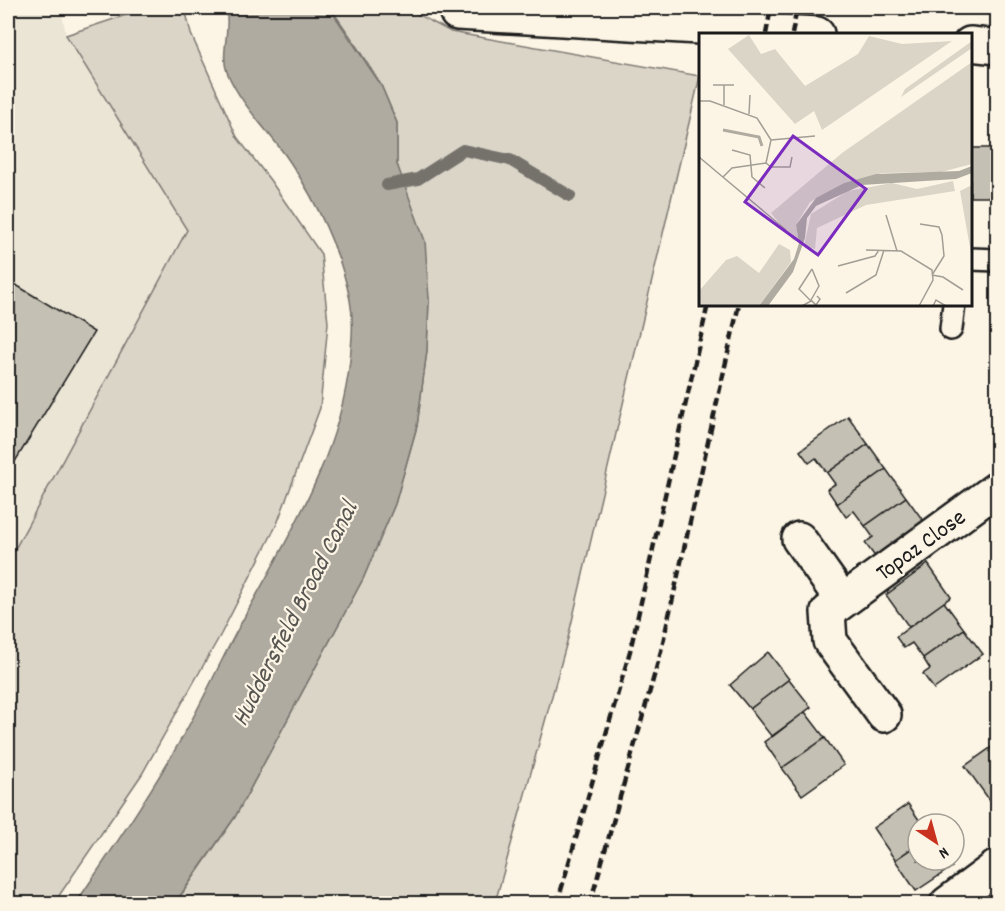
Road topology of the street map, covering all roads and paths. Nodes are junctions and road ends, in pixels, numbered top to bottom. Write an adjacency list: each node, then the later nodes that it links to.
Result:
1 (457, 13): 2 (street)
2 (800, 33)
3 (972, 44): 4 (street)
4 (998, 47)
5 (972, 259): 6 (lane)
6 (998, 260)
7 (954, 306): 8 (lane)
8 (951, 329)
9 (998, 488): 11 (street, Topaz Close)
10 (798, 539): 11 (street)
11 (843, 601): 12 (street, Topaz Close)
12 (884, 715)
13 (998, 866): 14 (street)
14 (947, 903)

